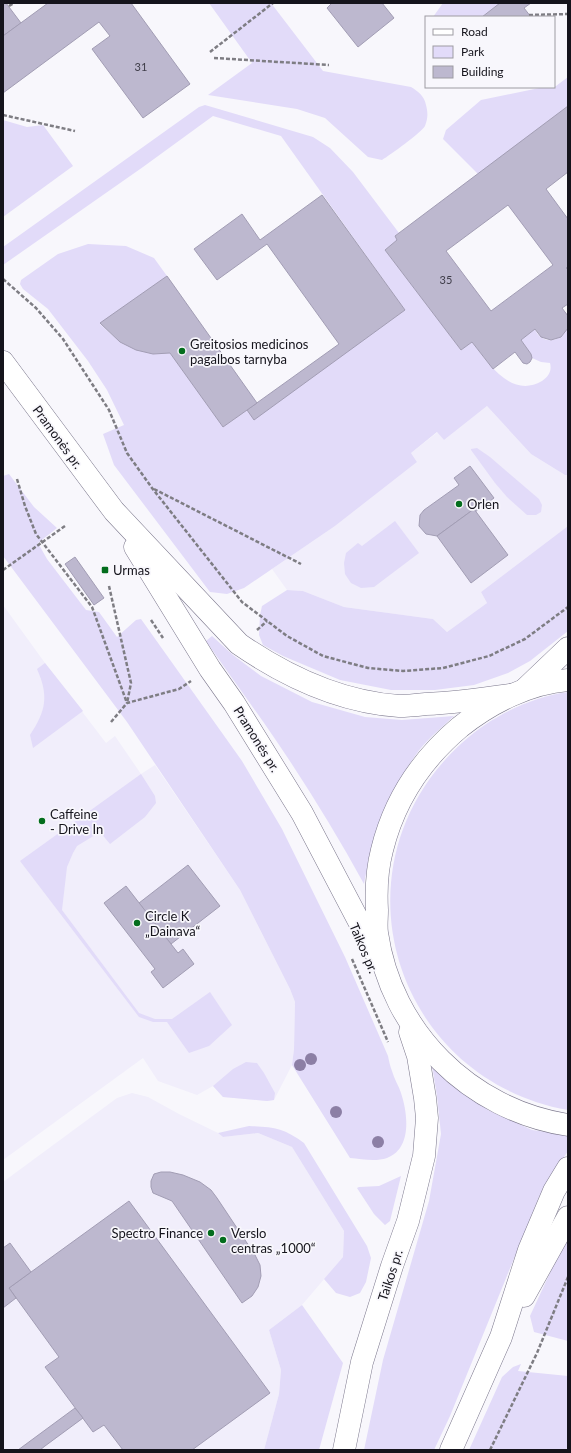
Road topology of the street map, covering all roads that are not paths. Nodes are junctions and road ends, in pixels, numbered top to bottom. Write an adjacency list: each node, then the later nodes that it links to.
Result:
1 (3, 362): 2 (main road, Pramonės pr.)
2 (114, 511): 5 (main road, Pramonės pr.); 6 (main road, Pramonės pr.)
3 (568, 648): 5 (main road)
4 (568, 680): 5 (main road)
5 (517, 693): 7 (main road)
6 (329, 864): 7 (main road, Pramonės pr.); 9 (main road, Taikos pr.)
7 (387, 974): 8 (main road)
8 (401, 1008): 9 (main road, Taikos pr.); 10 (main road)
9 (425, 1098): 14 (main road, Taikos pr.)
10 (568, 1124)
11 (568, 1168): 13 (main road)
12 (568, 1217): 13 (main road)
13 (501, 1337): 15 (main road)
14 (344, 1450)
15 (451, 1450)

